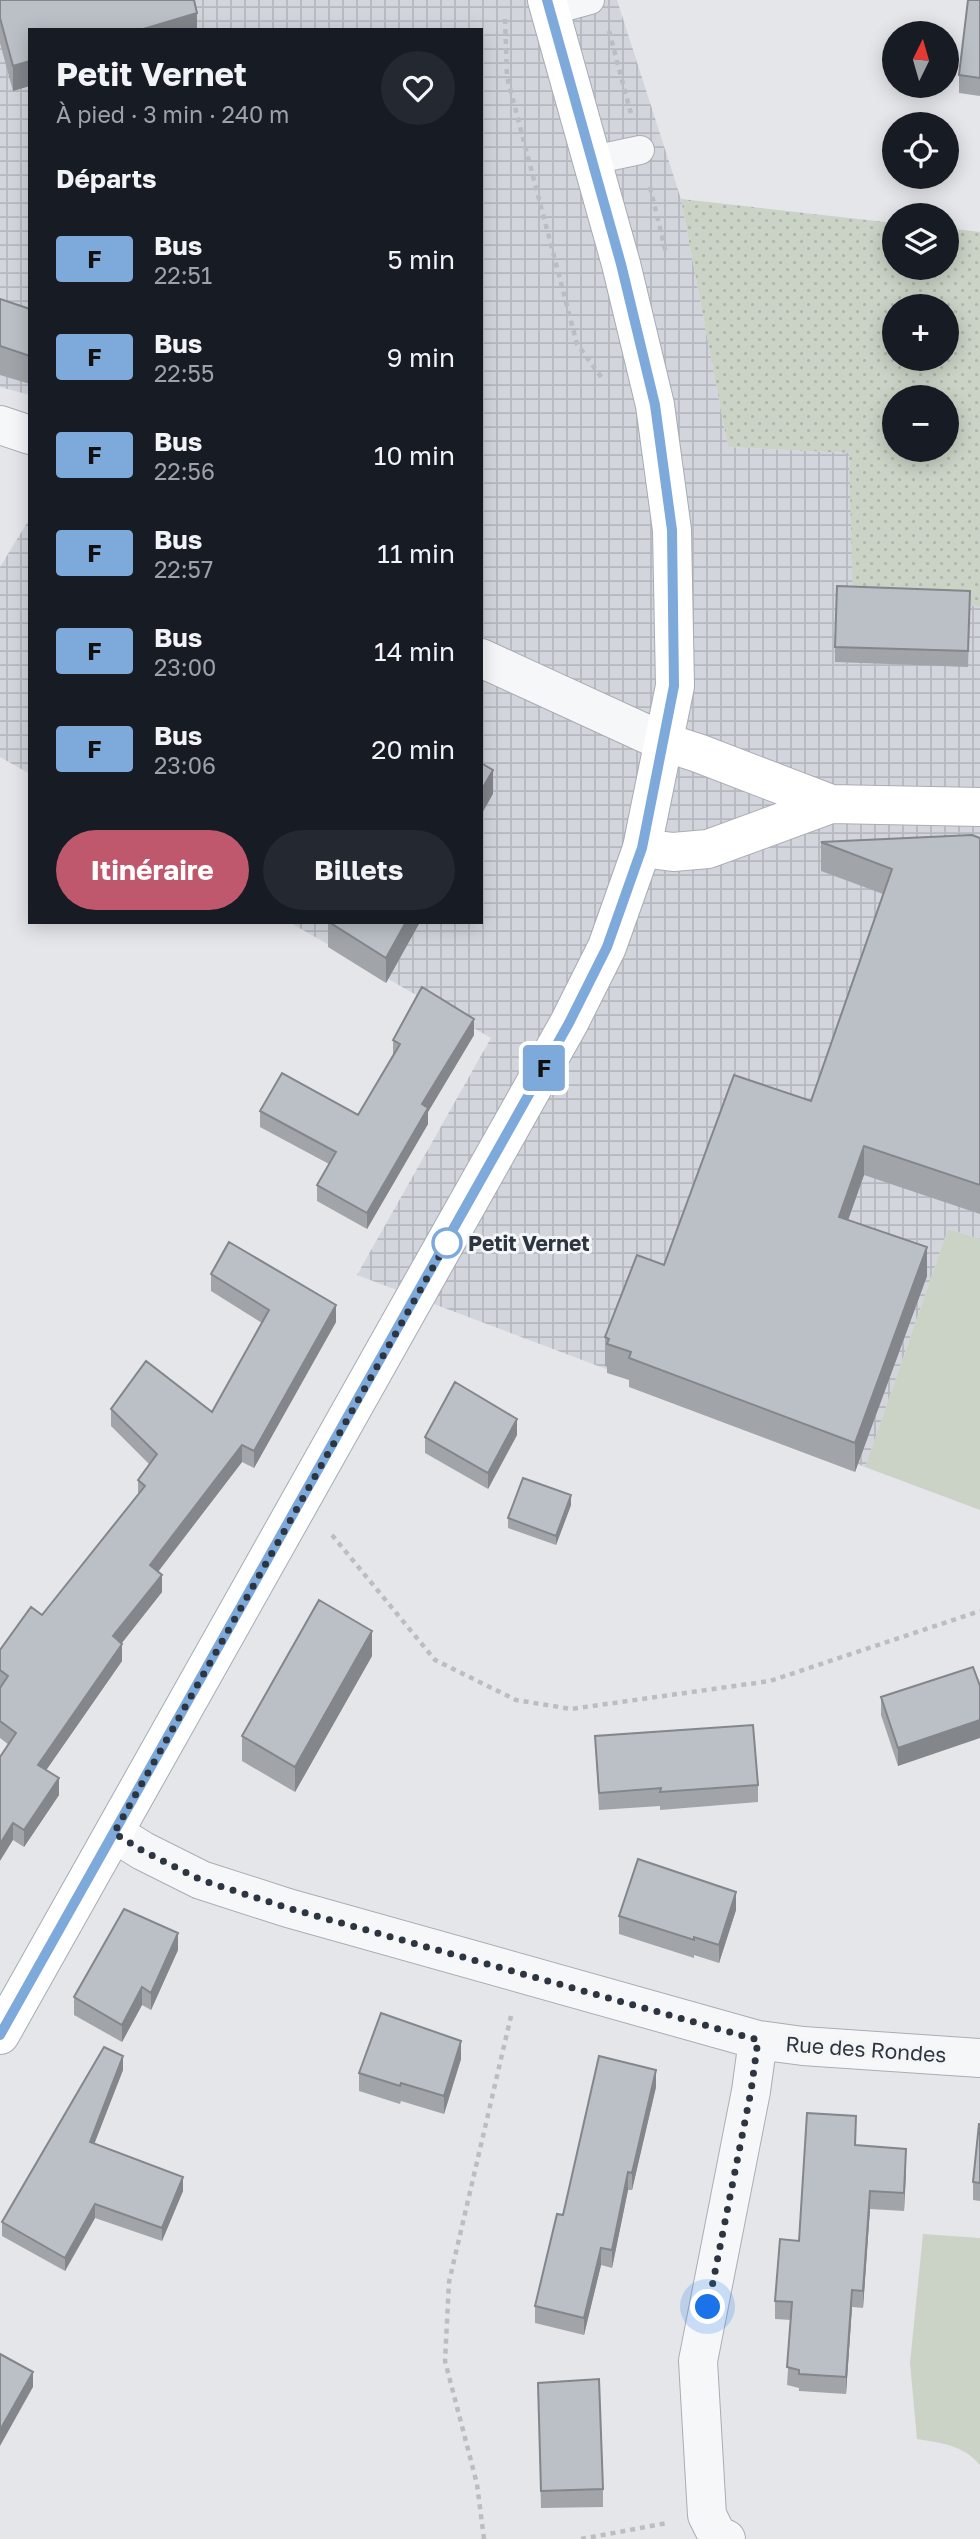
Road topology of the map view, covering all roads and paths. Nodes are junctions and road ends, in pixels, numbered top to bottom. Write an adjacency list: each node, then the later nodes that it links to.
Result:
1 (590, 0): 2 (lane)
2 (548, 5): 5 (main road)
3 (505, 13): 6 (path)
4 (640, 150): 5 (lane)
5 (593, 160): 10 (main road)
6 (608, 386)
7 (0, 425): 8 (street)
8 (28, 434)
9 (483, 659): 10 (street)
10 (664, 743): 11 (main road); 13 (main road)
11 (831, 804): 12 (main road); 13 (main road)
12 (980, 807)
13 (642, 848): 14 (main road)
14 (302, 1498): 15 (path); 16 (main road)
15 (980, 1611)
16 (114, 1833): 17 (street, Rue des Rondes); 18 (main road)
17 (521, 1975): 19 (street, Rue des Rondes); 22 (path)
18 (0, 2035)
19 (758, 2040): 20 (street, Rue des Rondes); 21 (street)
20 (980, 2058)
21 (717, 2527): 23 (path)
22 (484, 2539)
23 (582, 2539)

